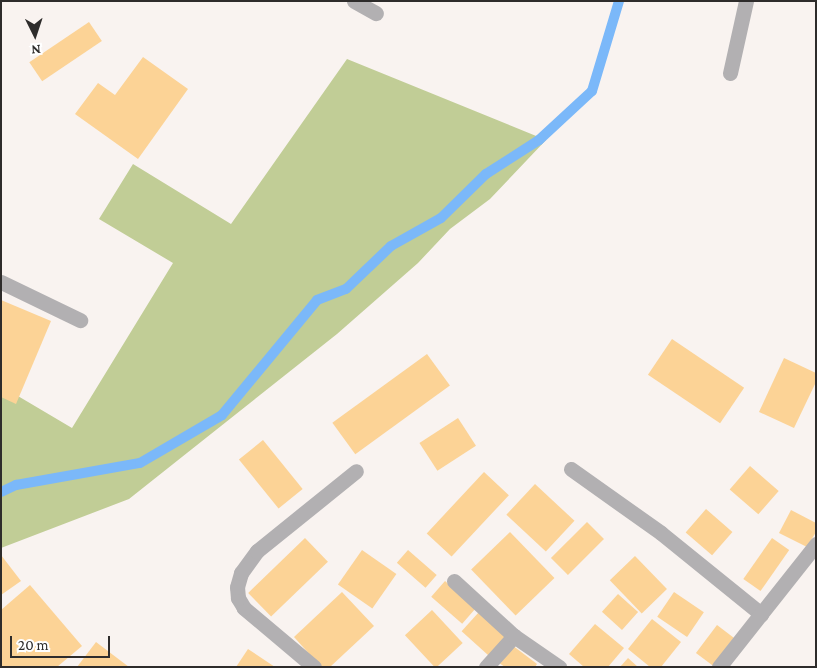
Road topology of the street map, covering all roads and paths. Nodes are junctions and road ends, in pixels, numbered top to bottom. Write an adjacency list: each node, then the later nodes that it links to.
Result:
1 (354, 1): 3 (street)
2 (746, 1): 4 (street)
3 (376, 13)
4 (730, 73)
5 (1, 282): 6 (street)
6 (80, 320)
7 (571, 470): 12 (street)
8 (356, 471): 14 (street)
9 (816, 544): 10 (street)
10 (811, 560): 12 (street)
11 (454, 581): 13 (street)
12 (761, 614): 17 (street)
13 (514, 636): 15 (street); 16 (street)
14 (314, 667)
15 (486, 667)
16 (559, 667)
17 (719, 667)

